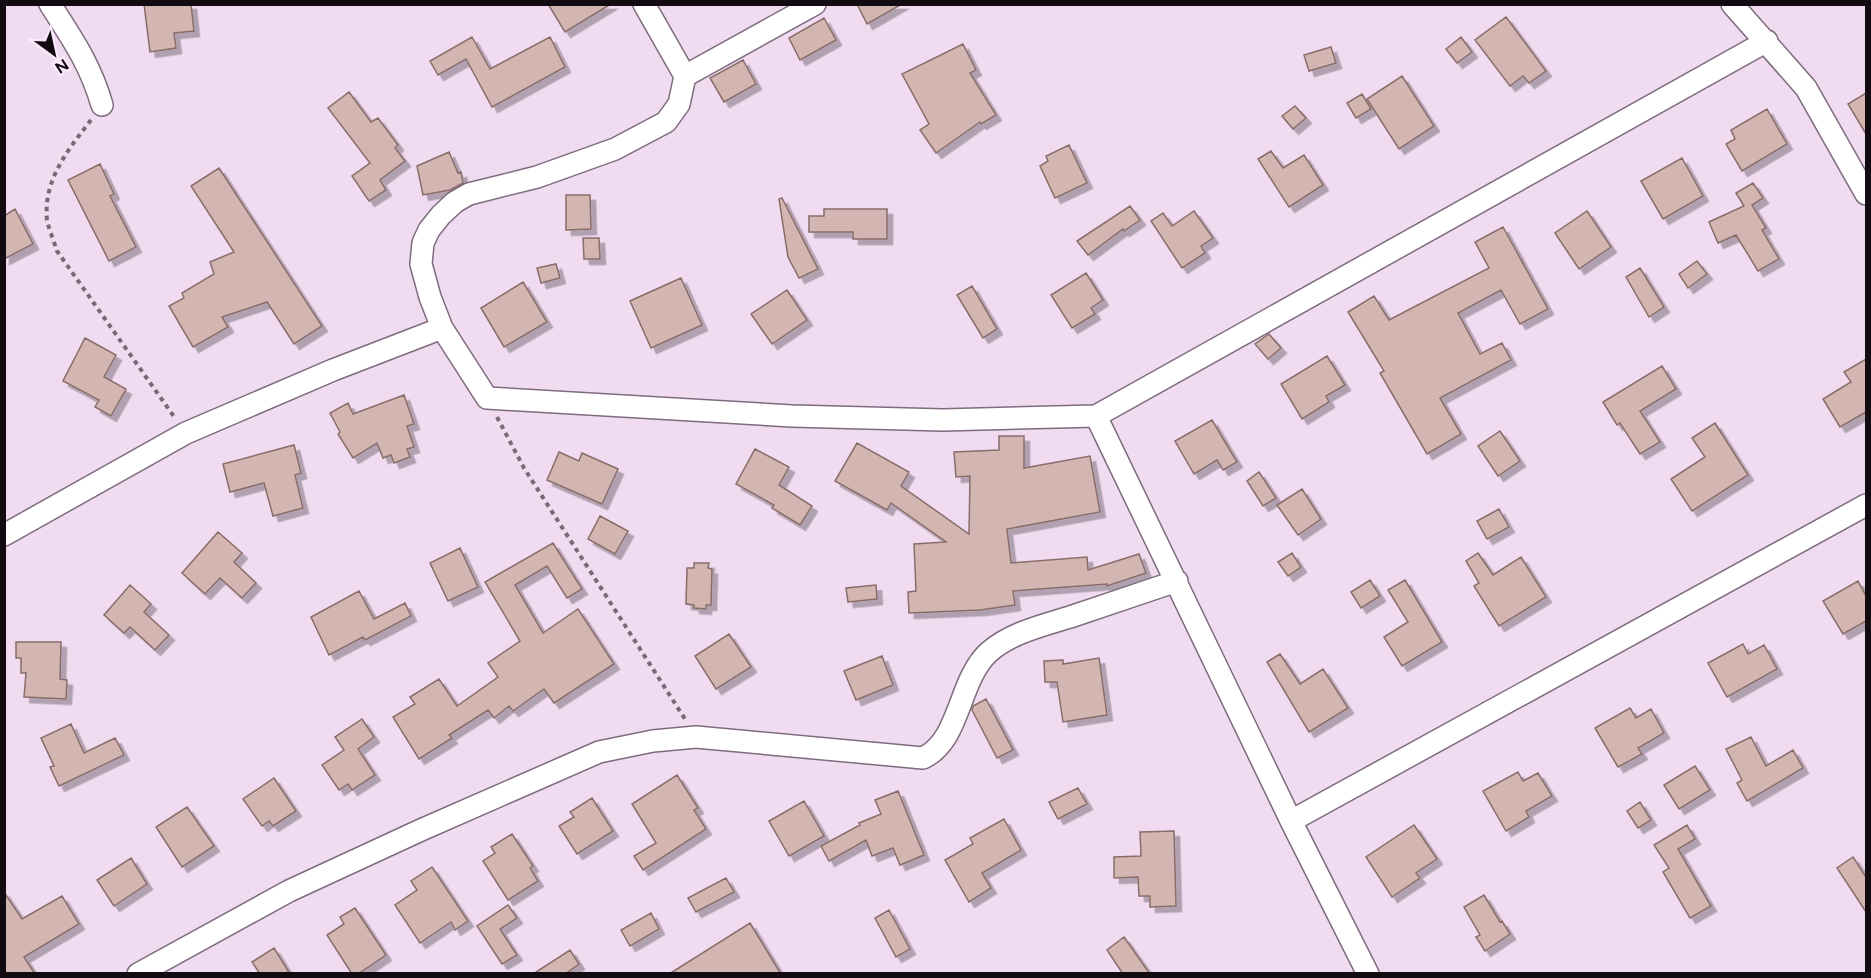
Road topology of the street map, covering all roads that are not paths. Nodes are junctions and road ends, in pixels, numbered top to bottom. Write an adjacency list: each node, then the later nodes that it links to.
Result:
1 (50, 4): 7 (street)
2 (644, 4): 6 (street)
3 (815, 4): 6 (street)
4 (1732, 4): 5 (street)
5 (1767, 41): 8 (street); 10 (street)
6 (685, 76): 9 (street)
7 (102, 105)
8 (1866, 194)
9 (442, 328): 10 (street); 12 (street)
10 (1096, 416): 13 (street)
11 (1866, 505): 14 (street)
12 (4, 535)
13 (1177, 581): 14 (street); 15 (street)
14 (1291, 821): 16 (street)
15 (138, 974)
16 (1368, 974)

